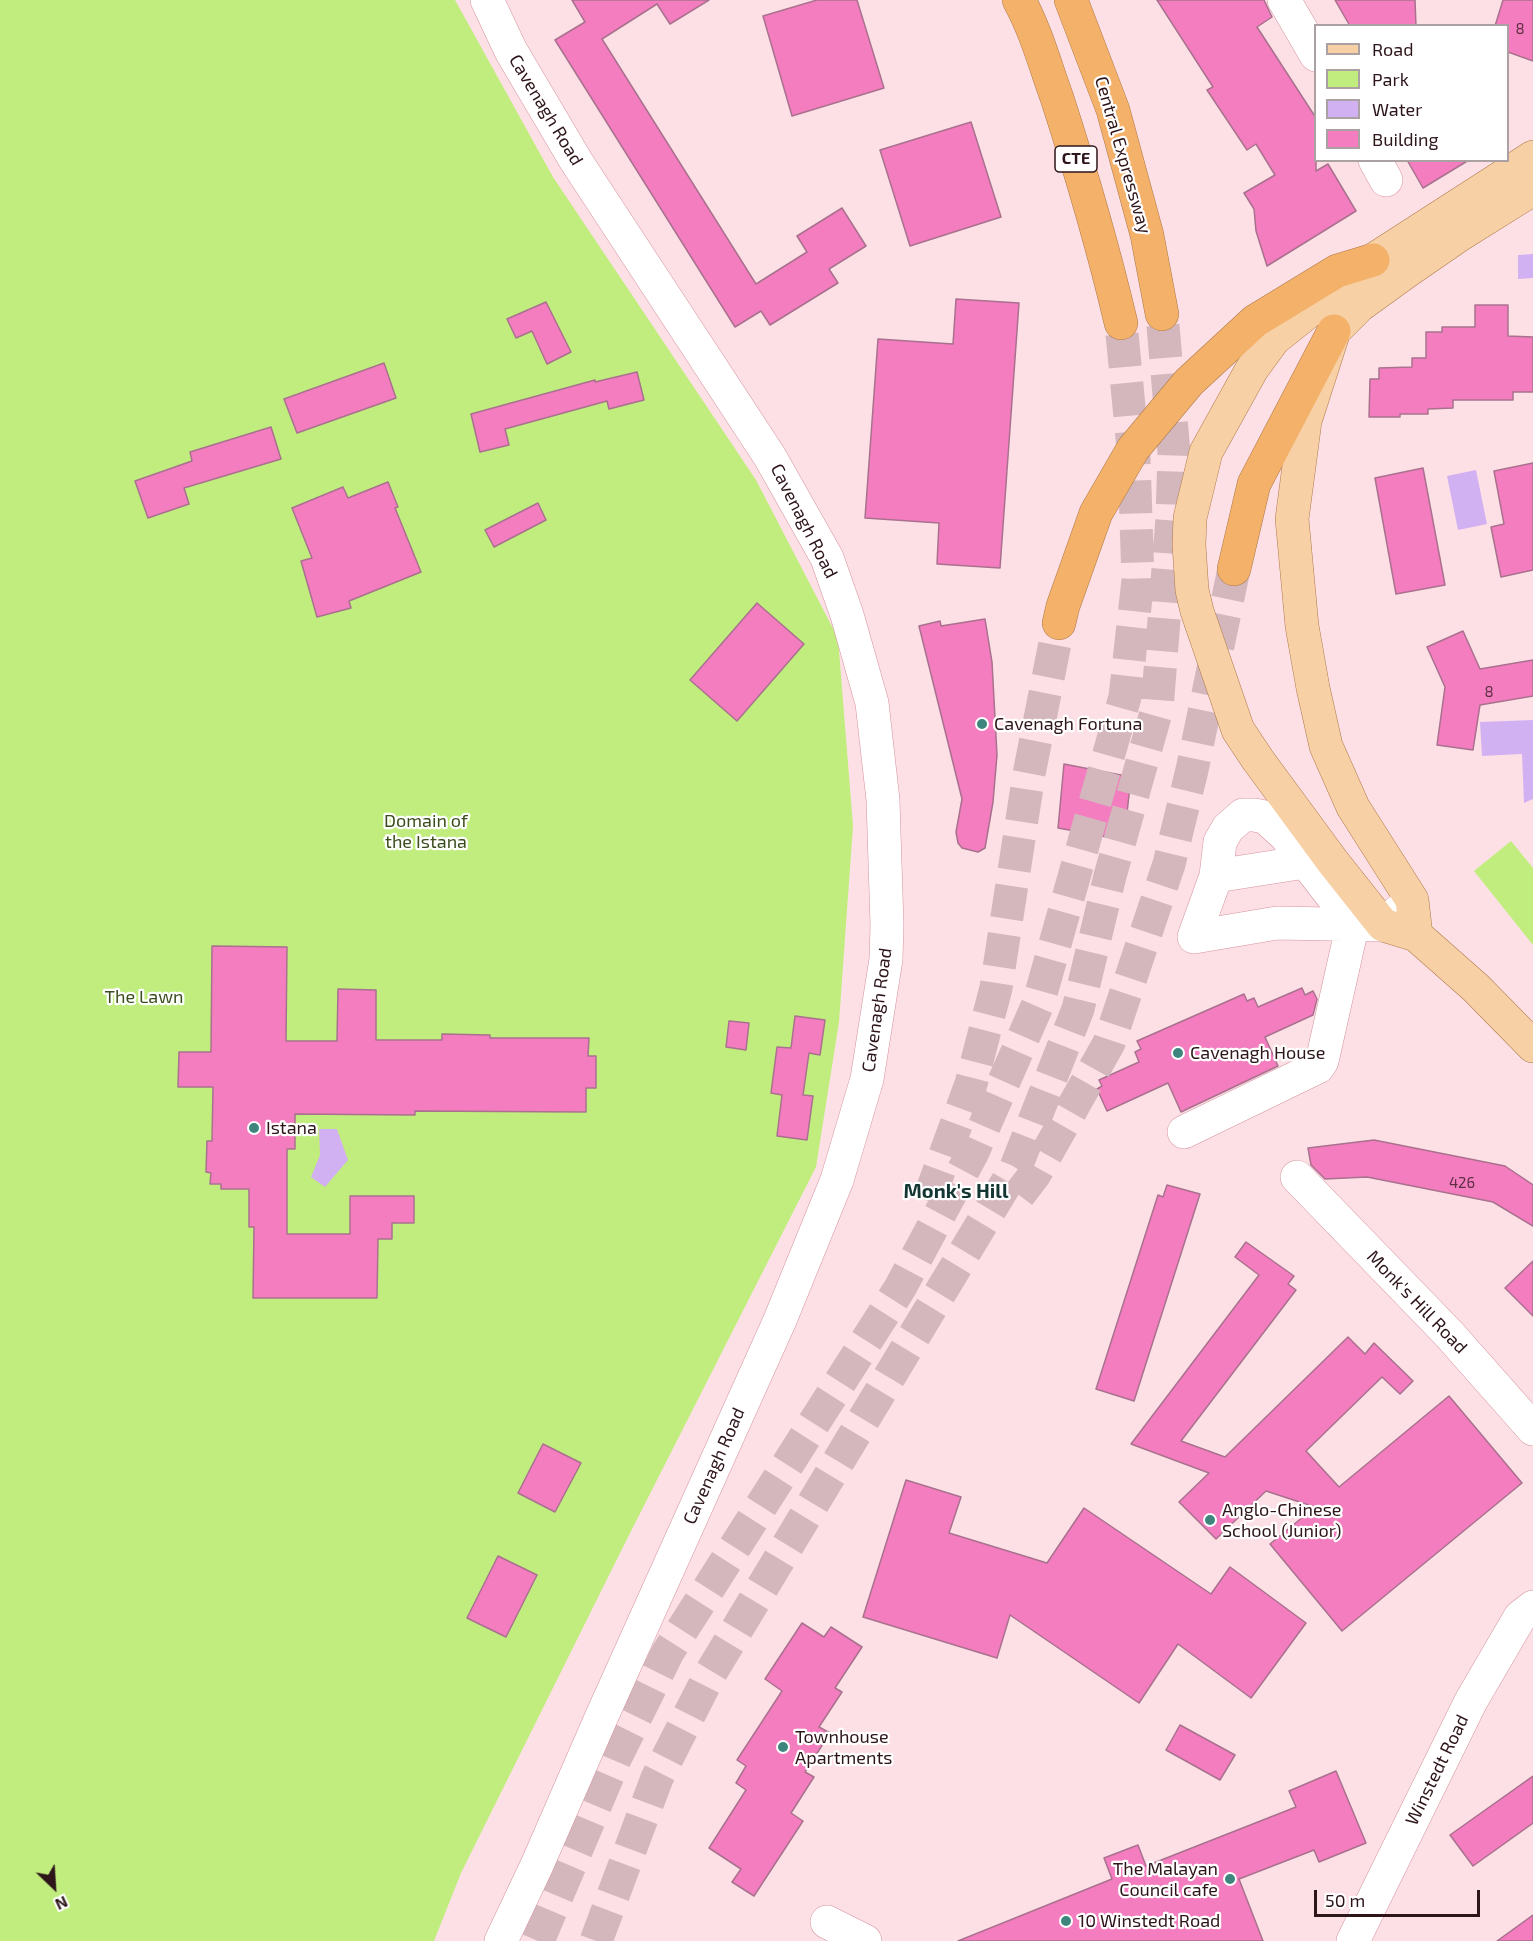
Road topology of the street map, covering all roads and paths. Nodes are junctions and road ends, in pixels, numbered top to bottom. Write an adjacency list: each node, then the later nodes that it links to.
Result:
1 (487, 0): 25 (street, Cavenagh Road)
2 (1019, 0): 10 (highway, CTE)
3 (1071, 0): 9 (highway, Central Expressway / CTE)
4 (1284, 0): 5 (street)
5 (1314, 52)
6 (1533, 157): 8 (main road)
7 (1533, 189): 11 (main road)
8 (1373, 260): 13 (highway); 17 (main road)
9 (1162, 314)
10 (1121, 323)
11 (1334, 331): 12 (highway); 16 (main road)
12 (1234, 569)
13 (1059, 623)
14 (1305, 862): 15 (street); 15 (street); 17 (street)
15 (1216, 876): 17 (street)
16 (1412, 900): 17 (street); 18 (main road)
17 (1368, 924): 18 (main road); 20 (street)
18 (1416, 934): 19 (main road)
19 (1533, 1046)
20 (1184, 1132)
21 (1298, 1177): 22 (street, Monk's Hill Road)
22 (1533, 1429)
23 (1533, 1607): 27 (street, Winstedt Road)
24 (827, 1922): 26 (street)
25 (501, 1941)
26 (865, 1941)
27 (1353, 1941)

